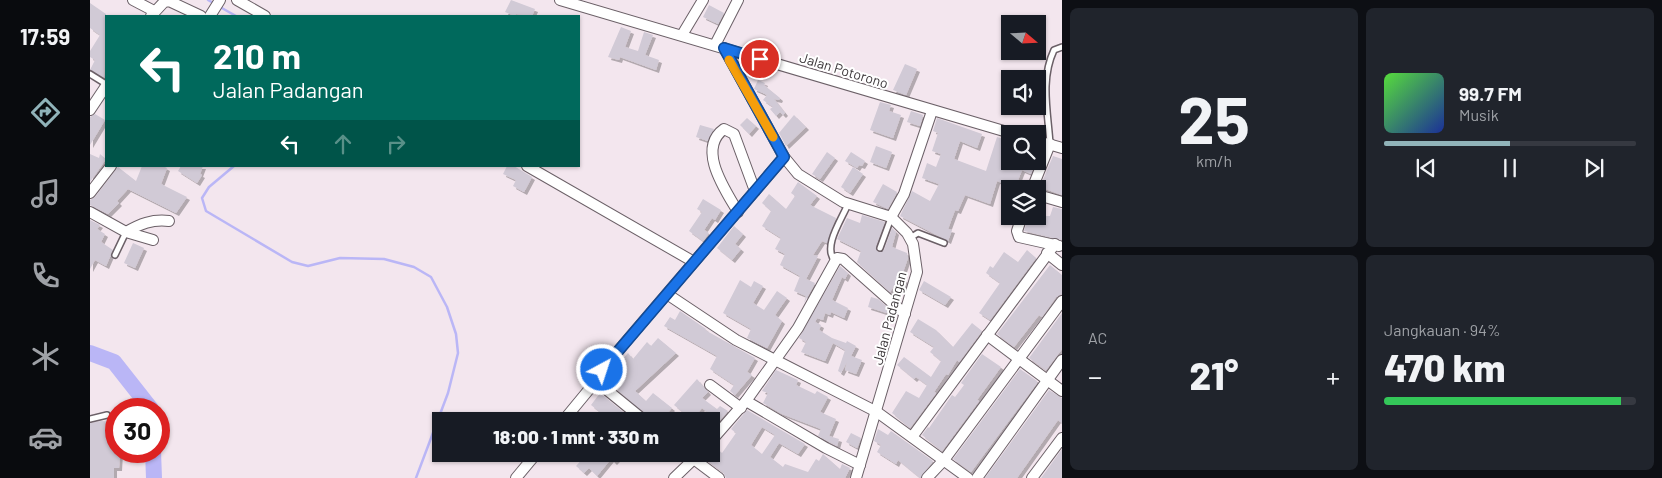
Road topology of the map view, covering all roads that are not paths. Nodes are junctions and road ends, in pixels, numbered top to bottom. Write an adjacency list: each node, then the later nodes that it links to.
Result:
1 (133, 0): 6 (street)
2 (237, 0): 8 (street)
3 (560, 0): 9 (street, Jalan Potorono)
4 (703, 0): 9 (street)
5 (738, 0): 10 (street)
6 (153, 14): 7 (street)
7 (199, 15)
8 (263, 15)
9 (682, 35): 10 (street, Jalan Potorono)
10 (720, 47): 18 (street, Jalan Potorono); 23 (street)
11 (1062, 47): 21 (lane)
12 (90, 74): 13 (lane)
13 (105, 84)
14 (105, 87): 15 (street)
15 (97, 100): 16 (street); 17 (street)
16 (105, 105)
17 (90, 110)
18 (932, 111): 19 (street, Jalan Potorono); 34 (street)
19 (1001, 130)
20 (1046, 143): 21 (street)
21 (1050, 144): 22 (street); 26 (street)
22 (1062, 148)
23 (784, 157): 27 (street); 31 (street)
24 (110, 167): 28 (street)
25 (529, 167): 46 (street)
26 (1036, 180)
27 (755, 191): 33 (street); 33 (street)
28 (90, 193)
29 (1046, 197): 30 (street)
30 (1062, 202)
31 (848, 204): 34 (street); 45 (lane)
32 (90, 212): 37 (street)
33 (738, 212): 46 (street)
34 (891, 217): 38 (street, Jalan Padangan); 42 (lane)
35 (168, 221): 37 (street)
36 (1019, 225): 41 (street)
37 (126, 232): 39 (street); 44 (lane)
38 (910, 238): 40 (lane); 50 (street, Jalan Padangan)
39 (153, 240)
40 (944, 243)
41 (1059, 246): 43 (street)
42 (880, 248)
43 (1047, 253): 47 (street); 51 (street)
44 (115, 255)
45 (835, 261): 50 (street); 53 (street)
46 (694, 262): 48 (street)
47 (1062, 265)
48 (667, 294): 53 (street); 56 (street)
49 (1062, 301): 52 (street)
50 (905, 314): 62 (street, Jalan Padangan)
51 (987, 335): 52 (street); 66 (street)
52 (1020, 358): 55 (street); 68 (street)
53 (775, 360): 59 (street); 62 (street)
54 (1062, 360): 55 (street)
55 (1047, 380): 58 (street); 79 (street)
56 (596, 381): 60 (street); 61 (street)
57 (710, 384): 59 (street)
58 (1062, 391)
59 (744, 404): 65 (street); 72 (street)
60 (570, 412)
61 (634, 412)
62 (877, 412): 66 (street); 72 (street, Jalan Padangan)
63 (105, 416): 64 (lane)
64 (90, 420)
65 (720, 431)
66 (912, 437): 68 (street)
67 (1062, 438): 80 (street)
68 (944, 460): 77 (street); 78 (street)
69 (529, 462): 73 (street)
70 (688, 462): 74 (street)
71 (700, 462): 75 (street)
72 (860, 465): 76 (street, Jalan Padangan)
73 (516, 478)
74 (674, 478)
75 (719, 478)
76 (856, 478)
77 (927, 478)
78 (968, 478)
79 (977, 478)
80 (1032, 478)

